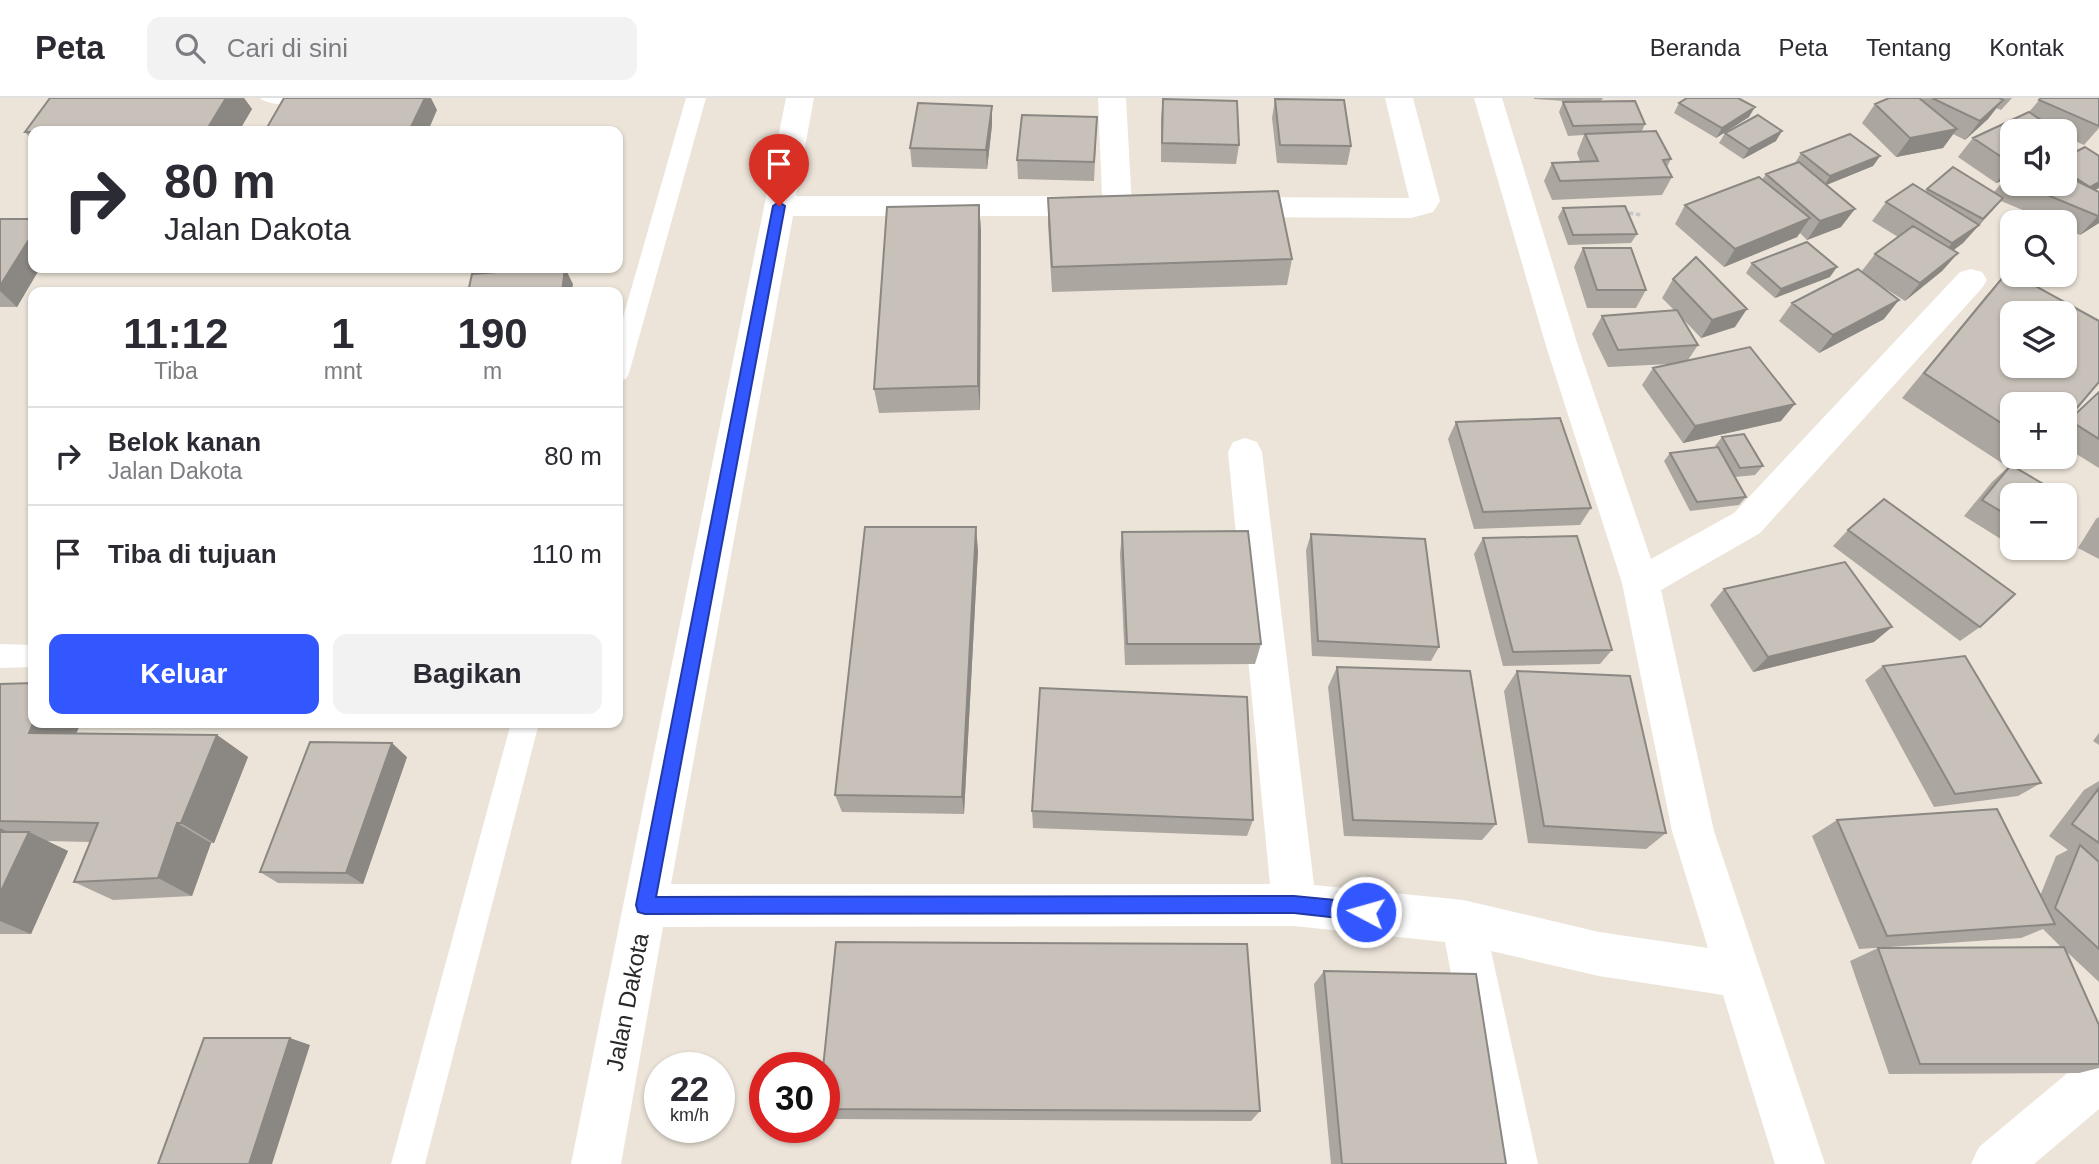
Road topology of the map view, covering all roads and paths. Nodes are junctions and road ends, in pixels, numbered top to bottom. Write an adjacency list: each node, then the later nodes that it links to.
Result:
1 (270, 98): 7 (lane)
2 (696, 98): 13 (lane)
3 (800, 98): 8 (street, Jalan Dakota)
4 (1112, 98): 8 (street)
5 (1399, 98): 9 (street)
6 (1488, 98): 15 (street)
7 (335, 99)
8 (779, 206): 19 (street, Jalan Dakota)
9 (1198, 206)
10 (1612, 211): 11 (path)
11 (1642, 215)
12 (1971, 280): 15 (street)
13 (623, 355)
14 (1245, 452): 20 (street)
15 (1641, 583): 22 (street)
16 (0, 656): 17 (lane)
17 (28, 656)
18 (524, 728): 24 (lane)
19 (645, 905): 20 (street); 25 (street, Jalan Dakota)
20 (1294, 905): 21 (street)
21 (1463, 922): 22 (street); 26 (street)
22 (1739, 975): 27 (street)
23 (2099, 1078): 28 (street)
24 (408, 1164)
25 (596, 1164)
26 (1513, 1164)
27 (1800, 1164)
28 (1996, 1164)

